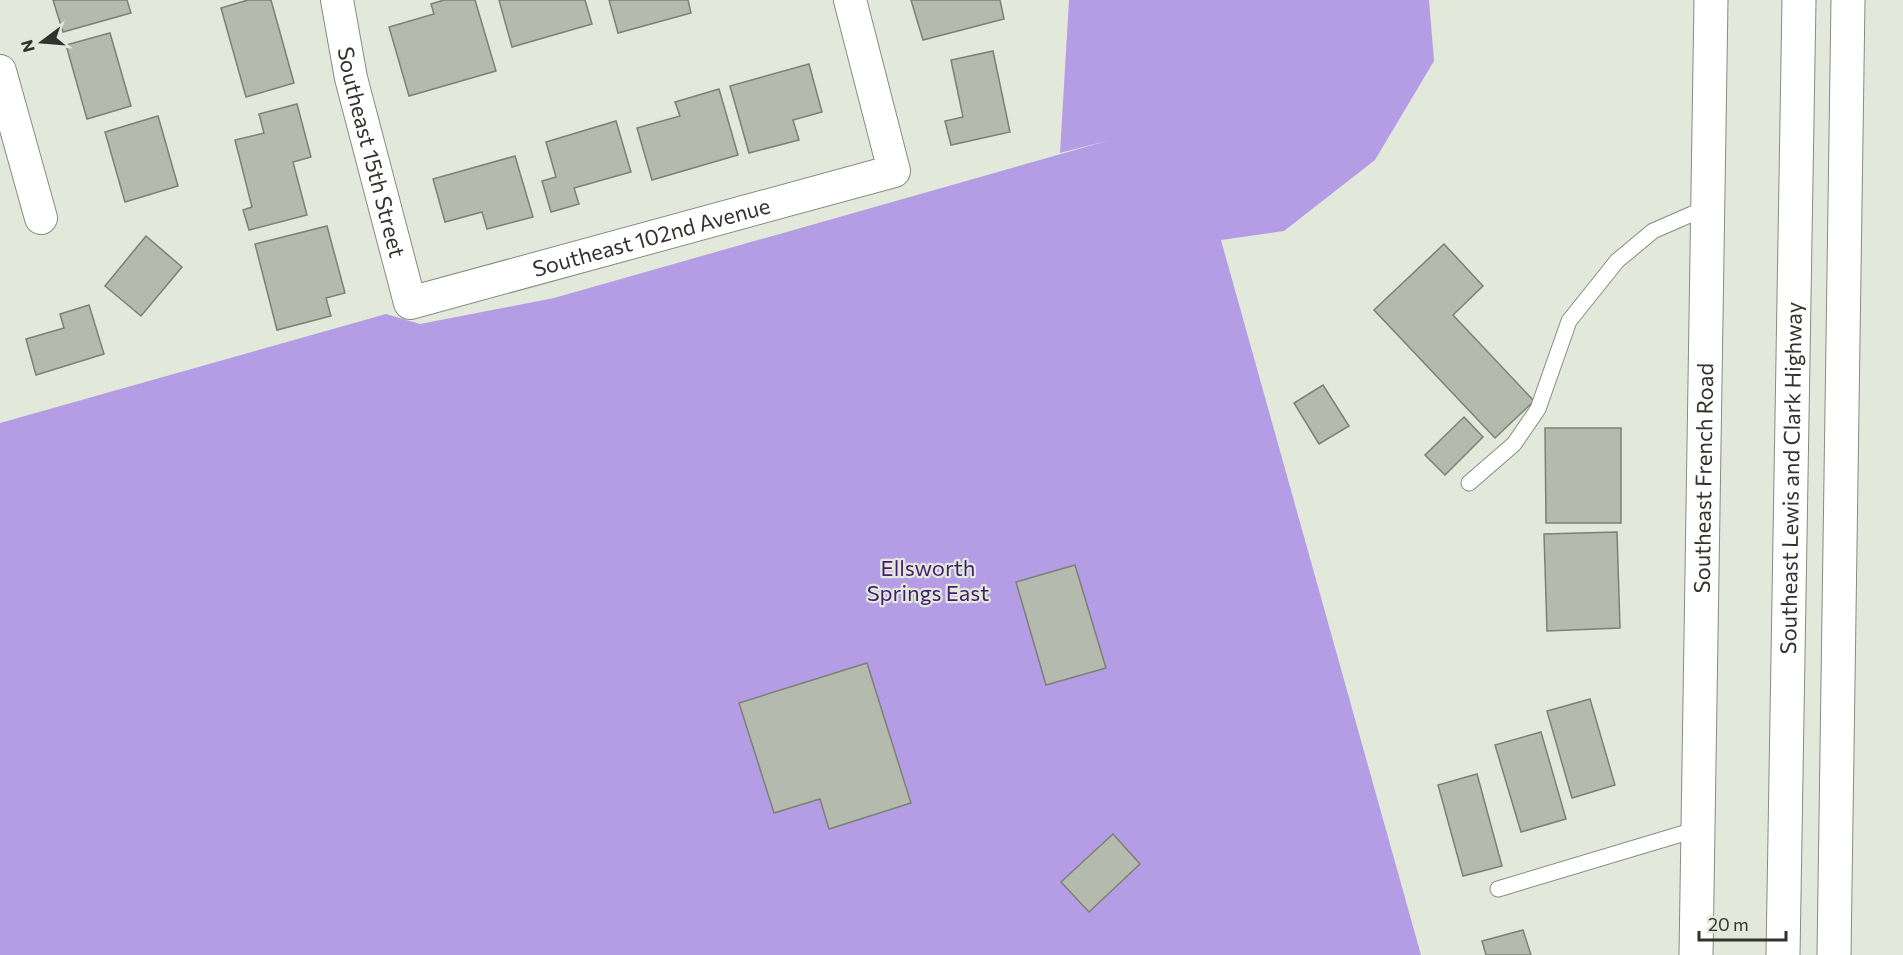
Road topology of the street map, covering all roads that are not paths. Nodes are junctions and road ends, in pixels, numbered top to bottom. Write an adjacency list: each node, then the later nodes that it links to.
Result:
1 (337, 0): 9 (street, Southeast 15th Street)
2 (850, 0): 9 (street, Southeast 102nd Avenue)
3 (1711, 0): 7 (main road, Southeast French Road)
4 (1798, 0): 14 (main road, Southeast Lewis and Clark Highway)
5 (1848, 0): 15 (main road)
6 (0, 71): 8 (street)
7 (1708, 207): 10 (lane); 11 (main road, Southeast French Road)
8 (41, 218)
9 (410, 303)
10 (1469, 483)
11 (1698, 829): 12 (lane); 13 (main road, Southeast French Road)
12 (1498, 889)
13 (1696, 955)
14 (1783, 955)
15 (1833, 955)

